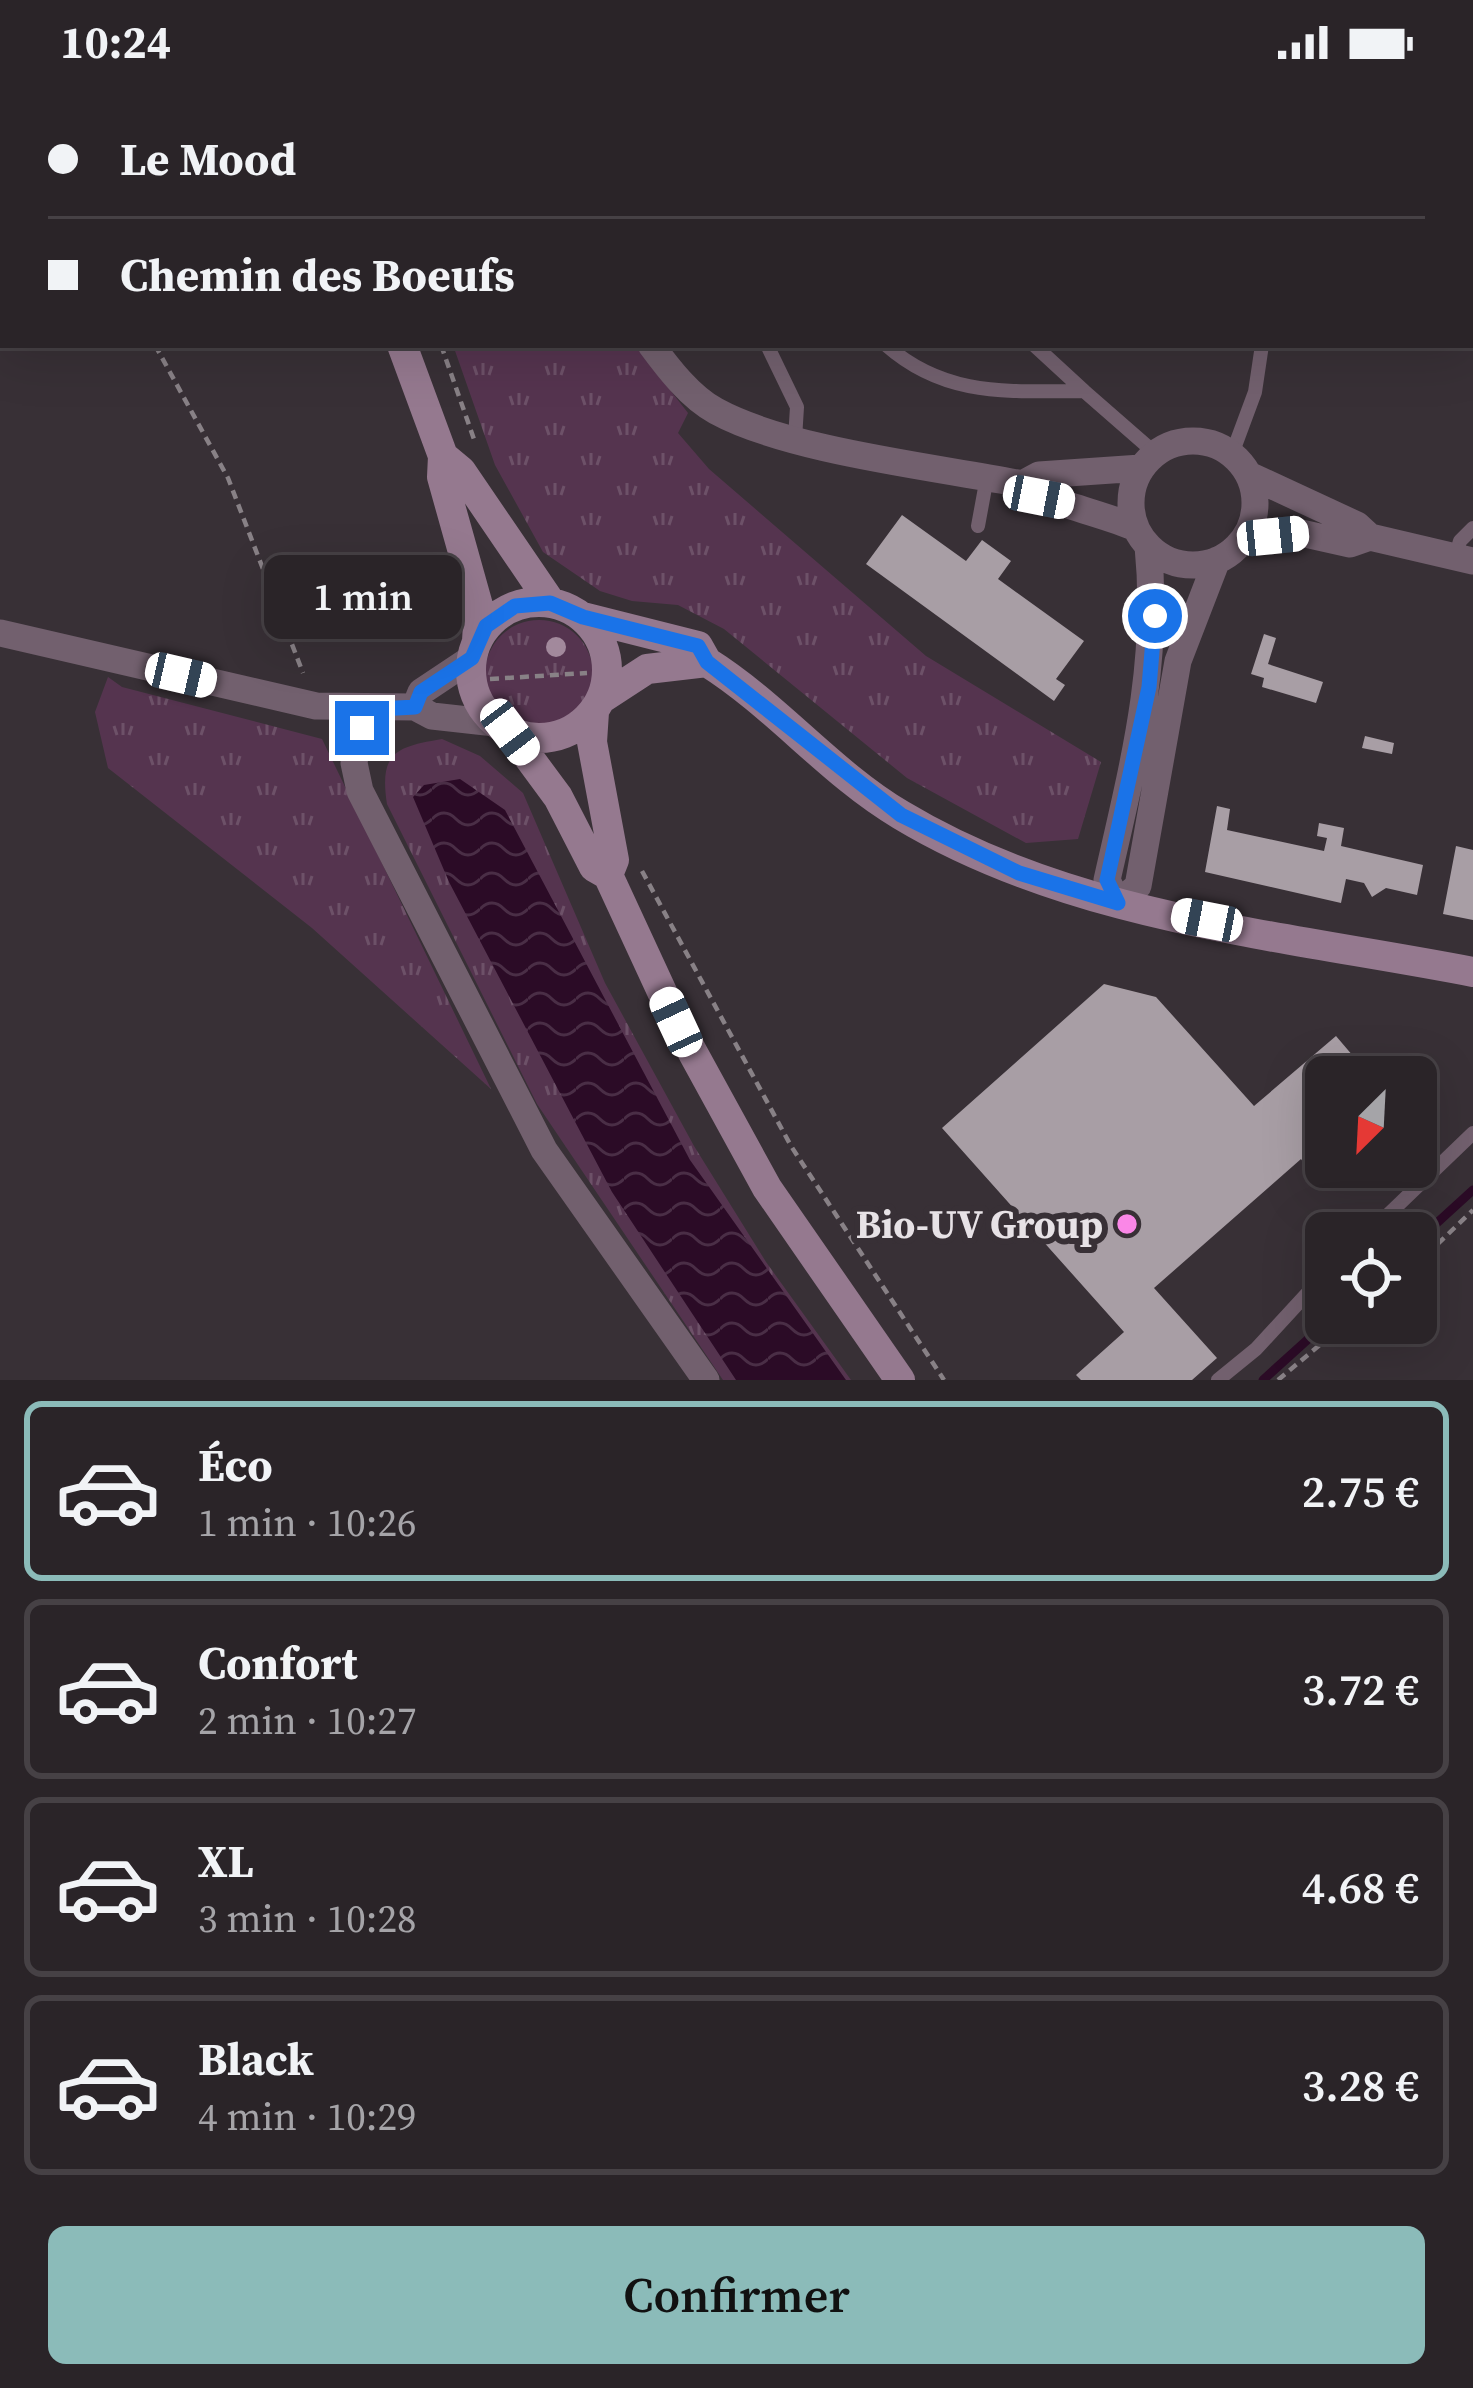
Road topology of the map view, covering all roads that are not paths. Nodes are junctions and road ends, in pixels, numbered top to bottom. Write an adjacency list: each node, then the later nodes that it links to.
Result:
1 (403, 348): 9 (main road)
2 (653, 348): 8 (street)
3 (768, 348): 8 (lane)
4 (889, 348): 7 (lane)
5 (1037, 348): 7 (lane)
6 (1262, 348): 11 (lane)
7 (1084, 391): 10 (lane)
8 (795, 439): 12 (street)
9 (443, 456): 21 (main road); 24 (main road)
10 (1148, 461): 11 (street); 13 (street); 16 (street)
11 (1240, 465): 17 (street); 18 (street)
12 (987, 477): 13 (street); 14 (lane)
13 (1022, 484): 16 (street)
14 (977, 526)
15 (1473, 528): 20 (lane)
16 (1142, 537): 19 (street); 31 (street)
17 (1370, 537): 18 (street); 20 (street)
18 (1244, 539): 19 (street)
19 (1217, 560): 31 (street)
20 (1464, 560)
21 (550, 603): 22 (main road); 24 (main road)
22 (583, 617): 25 (main road); 26 (main road)
23 (0, 633): 28 (street)
24 (478, 660): 27 (street); 29 (main road)
25 (707, 662): 26 (main road); 31 (main road)
26 (596, 695): 29 (main road); 30 (main road)
27 (415, 707): 28 (street); 29 (street)
28 (362, 710): 36 (street)
29 (503, 727): 30 (main road)
30 (608, 874): 37 (main road)
31 (1118, 903): 32 (main road)
32 (1473, 972)
33 (1473, 1133): 34 (lane)
34 (1391, 1212)
35 (1305, 1296): 38 (lane)
36 (706, 1380)
37 (900, 1380)
38 (1218, 1380)

